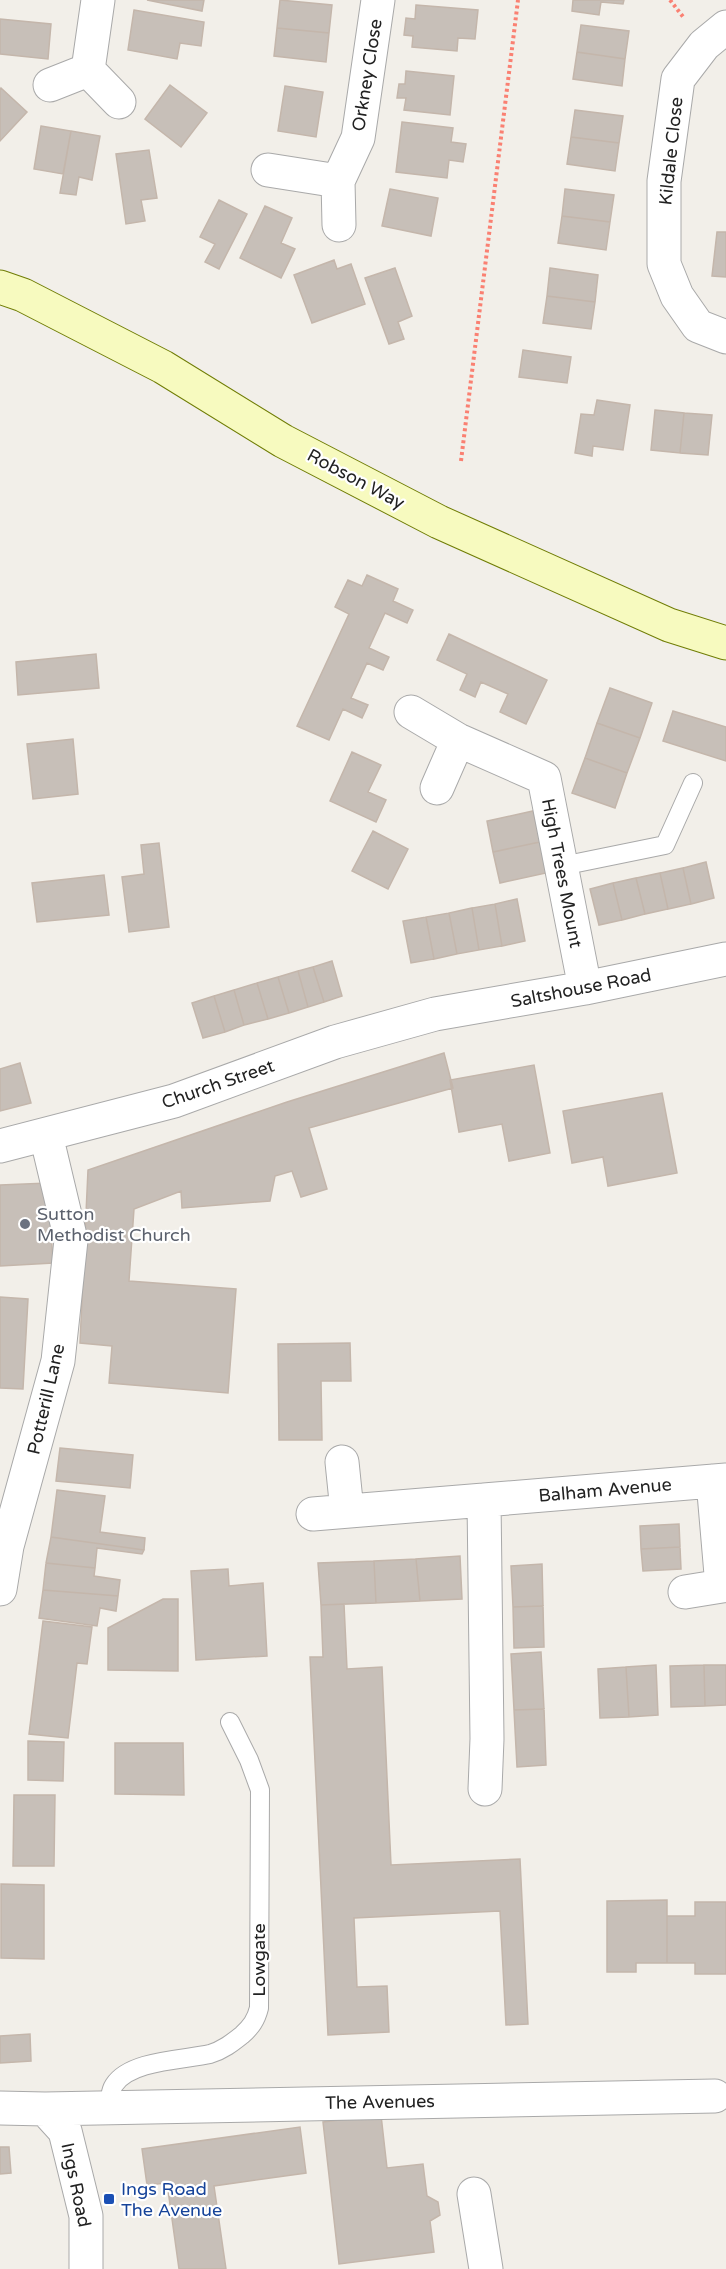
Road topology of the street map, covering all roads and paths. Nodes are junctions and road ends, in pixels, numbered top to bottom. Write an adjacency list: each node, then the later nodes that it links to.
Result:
1 (98, 0): 5 (street)
2 (378, 0): 9 (street, Orkney Close)
3 (518, 0): 13 (path)
4 (726, 27): 12 (street, Kildale Close)
5 (88, 70): 6 (street); 7 (street)
6 (50, 85)
7 (119, 102)
8 (268, 170): 9 (street)
9 (338, 181): 10 (street, Orkney Close)
10 (339, 225)
11 (0, 288): 14 (main road, Robson Way)
12 (726, 338)
13 (462, 461)
14 (726, 643)
15 (411, 712): 16 (street, High Trees Mount)
16 (458, 740): 18 (street); 19 (street, High Trees Mount)
17 (693, 783): 19 (lane)
18 (437, 788)
19 (562, 866): 21 (street, High Trees Mount)
20 (726, 959): 21 (street, Saltshouse Road)
21 (585, 988): 22 (street, Saltshouse Road)
22 (435, 1014): 23 (street, Church Street)
23 (46, 1135): 24 (street, Church Street); 30 (street, Potterill Lane)
24 (0, 1146)
25 (342, 1462): 28 (street)
26 (719, 1480): 27 (street, Balham Avenue); 31 (street)
27 (484, 1500): 28 (street, Balham Avenue); 33 (street)
28 (347, 1511): 29 (street, Balham Avenue)
29 (313, 1514)
30 (0, 1589)
31 (685, 1592)
32 (230, 1722): 35 (lane, Lowgate)
33 (485, 1789)
34 (715, 2096): 35 (street, The Avenues)
35 (110, 2107): 37 (street, The Avenues)
36 (0, 2108): 37 (street, The Avenues)
37 (45, 2109): 39 (street, Ings Road)
38 (474, 2194): 40 (street)
39 (86, 2269)
40 (486, 2269)

